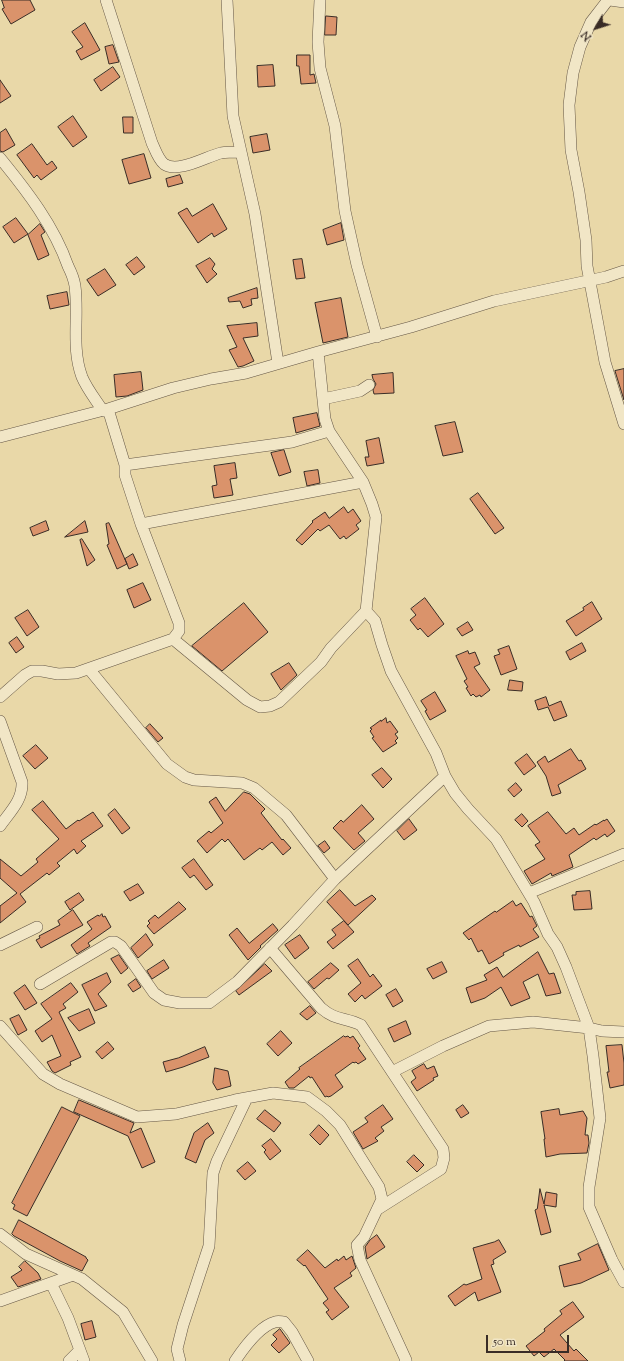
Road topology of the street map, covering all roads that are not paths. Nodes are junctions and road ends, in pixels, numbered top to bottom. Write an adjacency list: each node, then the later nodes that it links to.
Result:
1 (106, 0): 6 (street)
2 (227, 0): 6 (street)
3 (320, 0): 10 (street)
4 (609, 0): 5 (street); 9 (street)
5 (624, 2)
6 (240, 152): 12 (street)
7 (0, 158): 15 (street)
8 (624, 271): 9 (street)
9 (590, 280): 10 (street); 16 (street)
10 (377, 337): 11 (street)
11 (318, 352): 12 (street); 14 (street)
12 (278, 363): 15 (street)
13 (369, 385): 14 (street)
14 (323, 399): 17 (street)
15 (105, 410): 18 (street); 19 (street)
16 (624, 424)
17 (329, 431): 19 (street); 20 (street)
18 (0, 437)
19 (125, 465): 21 (street)
20 (363, 482): 21 (street); 22 (street)
21 (141, 524): 23 (street)
22 (366, 611): 23 (street); 27 (street)
23 (173, 639): 24 (street)
24 (89, 669): 25 (street); 30 (street)
25 (0, 697)
26 (0, 721): 28 (street)
27 (444, 776): 30 (street); 31 (street)
28 (0, 826)
29 (624, 854): 31 (street)
30 (335, 879): 34 (street)
31 (529, 893): 37 (street)
32 (37, 927): 33 (street)
33 (0, 945)
34 (270, 948): 35 (street); 39 (street)
35 (40, 984)
36 (0, 1026): 40 (street)
37 (588, 1028): 38 (street); 39 (street); 44 (street)
38 (624, 1032)
39 (392, 1072): 41 (street)
40 (247, 1098): 41 (street); 50 (street)
41 (378, 1209): 53 (street)
42 (0, 1234): 43 (street)
43 (73, 1275): 45 (street); 49 (street)
44 (623, 1280)
45 (51, 1283): 46 (street); 47 (street)
46 (0, 1301)
47 (82, 1356): 48 (street)
48 (69, 1361)
49 (152, 1361)
50 (180, 1361)
51 (235, 1361): 52 (street)
52 (308, 1361)
53 (405, 1361)

